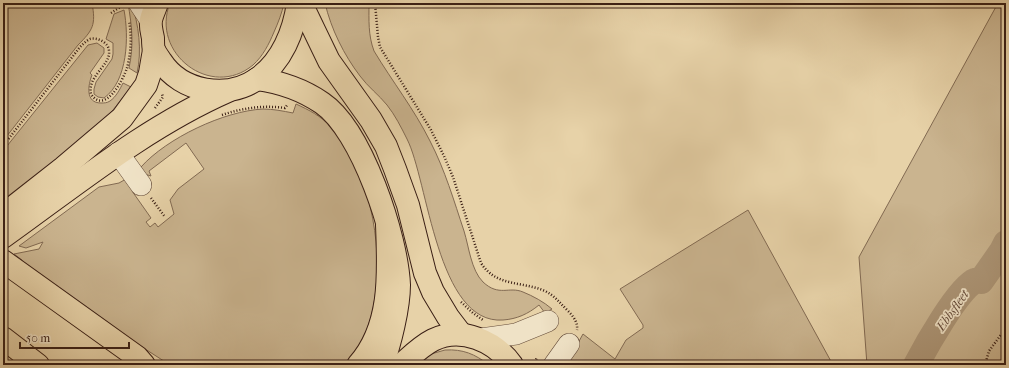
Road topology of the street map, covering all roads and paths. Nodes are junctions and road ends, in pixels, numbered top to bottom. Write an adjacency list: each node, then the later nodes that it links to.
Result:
1 (298, 3): 8 (main road)
2 (301, 3): 20 (main road)
3 (375, 3): 22 (path)
4 (128, 7): 5 (street); 6 (path); 10 (path)
5 (154, 12): 7 (main road)
6 (110, 13)
7 (154, 50): 9 (main road); 13 (main road)
8 (257, 79): 9 (main road); 15 (main road)
9 (228, 91): 11 (main road)
10 (3, 146)
11 (118, 153): 12 (street); 16 (main road)
12 (141, 184): 14 (path)
13 (3, 215)
14 (165, 217)
15 (387, 225): 26 (main road); 27 (main road)
16 (3, 237)
17 (10, 266): 23 (main road)
18 (548, 321): 20 (street)
19 (1006, 328): 31 (path)
20 (471, 337): 28 (main road); 29 (main road)
21 (3, 338): 24 (main road)
22 (570, 344): 30 (street)
23 (141, 361): 25 (main road)
24 (38, 365)
25 (157, 365)
26 (358, 365)
27 (382, 365)
28 (401, 365)
29 (512, 365)
30 (554, 365)
31 (985, 365)

